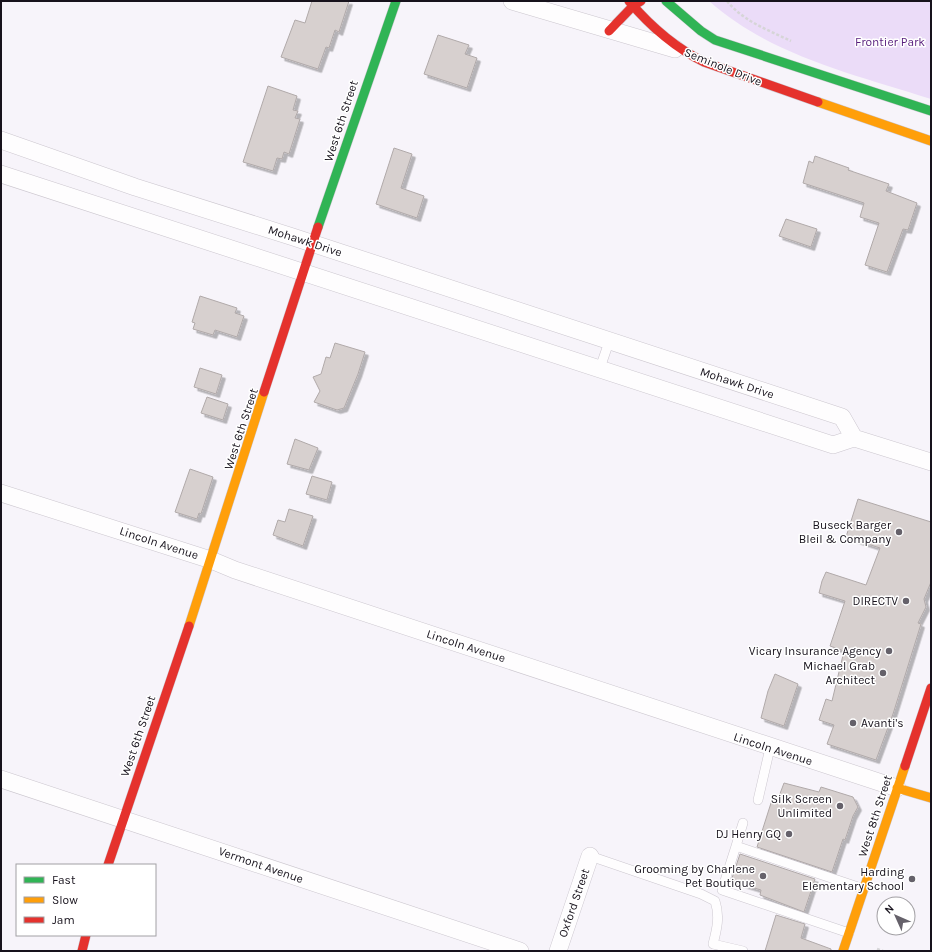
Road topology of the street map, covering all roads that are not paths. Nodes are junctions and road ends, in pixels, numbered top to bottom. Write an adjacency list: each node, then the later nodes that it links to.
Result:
1 (396, 1): 12 (street, West 6th Street)
2 (512, 1): 6 (street, Seminole Drive)
3 (616, 1): 5 (street)
4 (666, 1): 8 (street, Seminole Drive)
5 (634, 3): 6 (street); 7 (street)
6 (609, 31): 7 (street, Seminole Drive)
7 (678, 50): 10 (street, Seminole Drive)
8 (931, 111)
9 (1, 140): 12 (street, Mohawk Drive)
10 (931, 141)
11 (1, 174): 13 (street)
12 (313, 244): 13 (street, West 6th Street); 14 (street, Mohawk Drive)
13 (303, 272): 15 (street); 19 (street, West 6th Street)
14 (609, 342): 15 (lane); 16 (street, Mohawk Drive)
15 (600, 368): 16 (street)
16 (854, 438): 17 (street)
17 (931, 462)
18 (1, 493): 19 (street, Lincoln Avenue)
19 (211, 560): 23 (street, Lincoln Avenue); 28 (street, West 6th Street)
20 (931, 688): 21 (street, West 8th Street)
21 (919, 724): 22 (lane); 25 (street, West 8th Street)
22 (931, 728)
23 (770, 748): 25 (street, Lincoln Avenue); 27 (lane)
24 (1, 779): 28 (street, Vermont Avenue)
25 (897, 788): 26 (street, Lincoln Avenue); 33 (street, West 8th Street)
26 (931, 798)
27 (758, 800)
28 (122, 818): 32 (street, West 6th Street); 38 (street, Vermont Avenue)
29 (744, 823): 30 (lane)
30 (736, 846): 33 (lane); 34 (lane)
31 (590, 856): 36 (lane); 39 (street, Oxford Street)
32 (108, 864)
33 (864, 889): 34 (street, West 8th Street)
34 (849, 933): 41 (street, West 8th Street)
35 (86, 936): 37 (street)
36 (731, 950): 40 (lane)
37 (82, 951)
38 (520, 951)
39 (558, 951)
40 (743, 951)
41 (843, 951)

